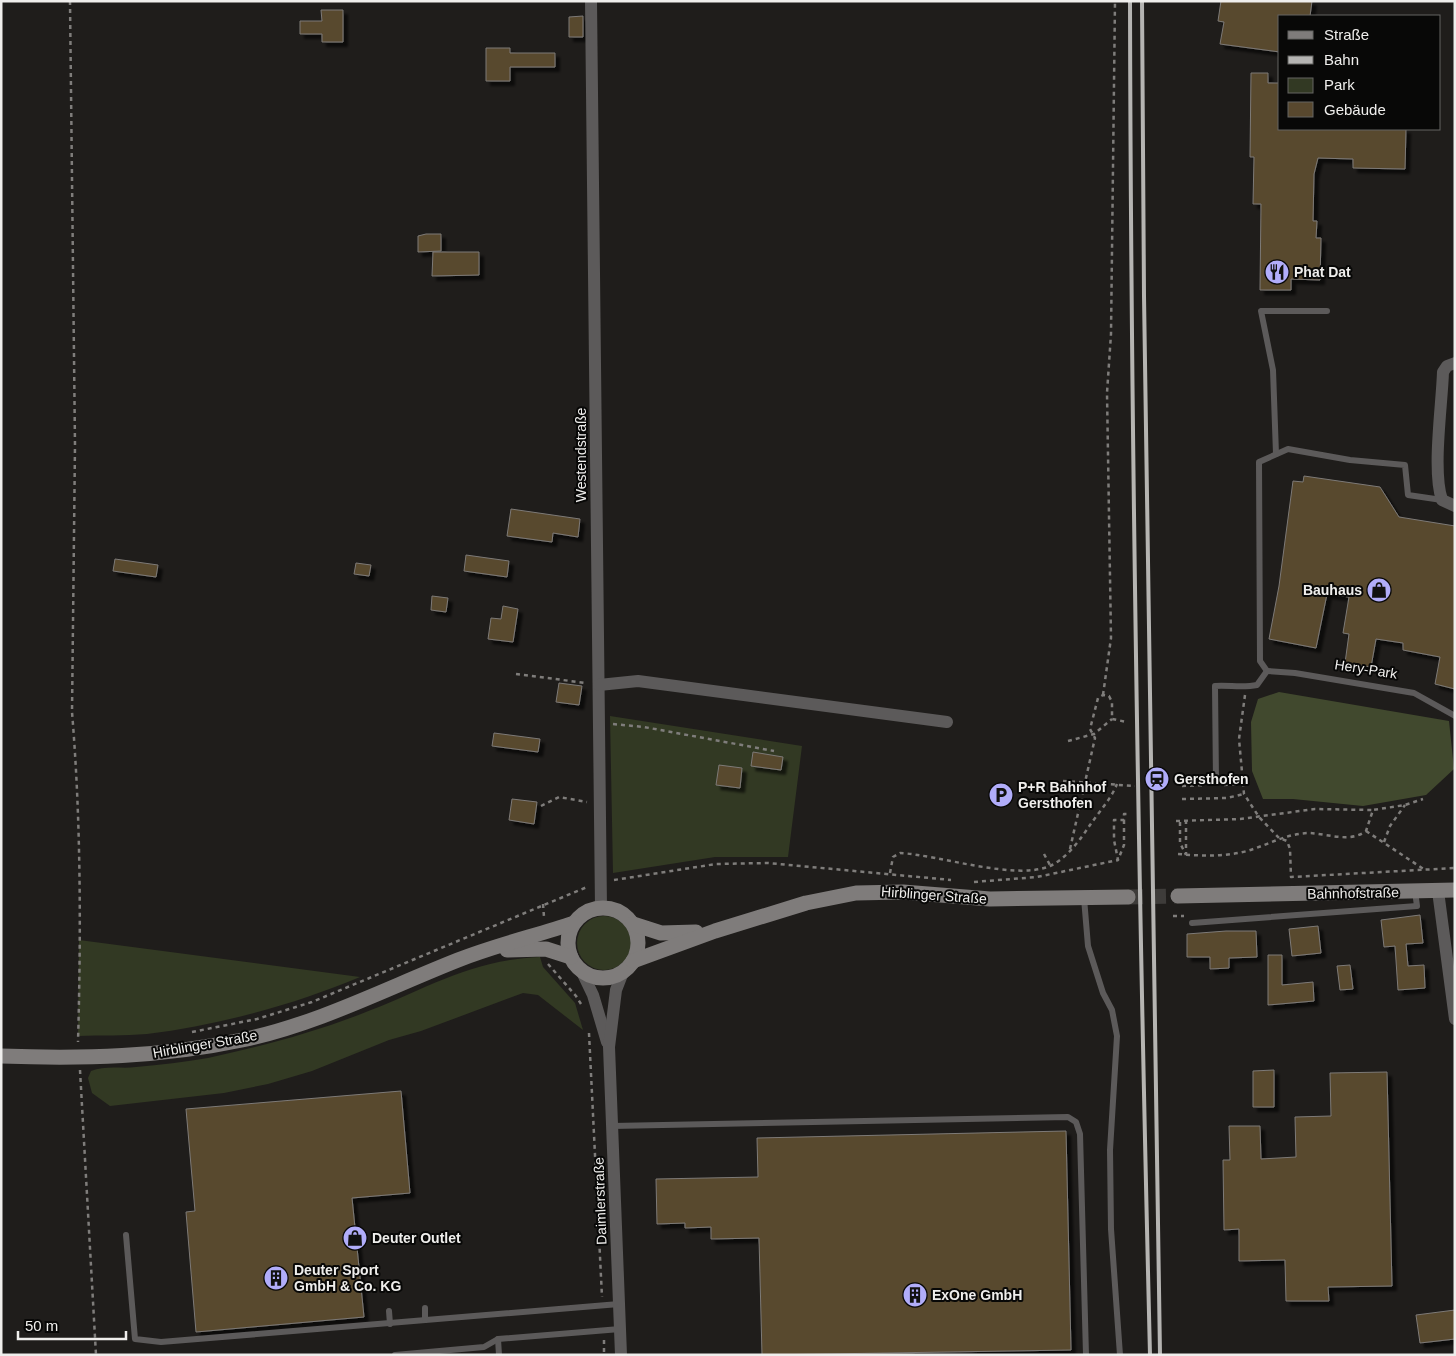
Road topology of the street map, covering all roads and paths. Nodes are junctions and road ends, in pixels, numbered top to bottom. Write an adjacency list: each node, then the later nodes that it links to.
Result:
1 (70, 1): 74 (path)
2 (591, 1): 11 (street, Westendstraße)
3 (1115, 1): 13 (path)
4 (1327, 311): 6 (lane)
5 (1455, 363): 7 (street)
6 (1276, 454): 7 (lane); 9 (lane)
7 (1442, 500): 8 (street)
8 (1455, 506)
9 (1267, 671): 12 (lane); 14 (lane, Hery-Park)
10 (516, 674): 11 (path)
11 (599, 685): 16 (street, Westendstraße); 17 (street)
12 (1246, 687): 23 (lane); 27 (path)
13 (1103, 695): 15 (path); 19 (path)
14 (1455, 716)
15 (1112, 719): 18 (path); 19 (path)
16 (600, 722): 21 (path); 30 (street, Westendstraße)
17 (947, 722)
18 (1127, 722)
19 (1094, 734): 20 (path); 24 (path)
20 (1068, 741)
21 (774, 751)
22 (1063, 782): 24 (path)
23 (1216, 782)
24 (1083, 784): 25 (path); 43 (path)
25 (1117, 784): 26 (path); 43 (path)
26 (1135, 786)
27 (1244, 794): 28 (path); 35 (path)
28 (1182, 799)
29 (1422, 799): 31 (path)
30 (600, 804): 32 (path); 59 (street, Westendstraße)
31 (1405, 805): 33 (path); 42 (path)
32 (540, 806)
33 (1372, 810): 35 (path); 40 (path)
34 (1128, 814): 36 (path)
35 (1259, 817): 37 (path); 41 (path)
36 (1124, 820): 47 (path); 47 (path)
37 (1186, 820): 39 (path); 46 (path)
38 (1176, 822): 39 (path)
39 (1180, 822): 46 (path)
40 (1366, 831): 41 (path); 42 (path)
41 (1279, 838): 46 (path); 50 (path)
42 (1384, 842): 50 (path)
43 (1070, 850): 48 (path)
44 (1044, 854): 48 (path)
45 (1178, 854): 46 (path)
46 (1186, 855)
47 (1118, 860): 52 (path)
48 (1050, 866): 51 (path)
49 (1455, 868): 50 (path)
50 (1425, 871)
51 (890, 873)
52 (1021, 879)
53 (1455, 890): 54 (main road, Bahnhofstraße)
54 (1438, 891): 55 (main road, Bahnhofstraße); 70 (street)
55 (1415, 892): 56 (main road, Bahnhofstraße); 61 (lane)
56 (1178, 896)
57 (1128, 897): 58 (main road, Hirblinger Straße)
58 (1084, 898): 63 (main road, Hirblinger Straße); 94 (lane)
59 (601, 908): 60 (main road, Hirblinger Straße); 62 (main road, Hirblinger Straße)
60 (574, 923): 64 (main road); 66 (main road, Hirblinger Straße)
61 (1192, 923)
62 (633, 924): 63 (main road, Hirblinger Straße); 67 (main road)
63 (715, 931): 67 (main road, Hirblinger Straße)
64 (571, 957): 66 (main road, Hirblinger Straße); 68 (main road)
65 (546, 960): 69 (path)
66 (456, 961): 74 (main road, Hirblinger Straße)
67 (628, 966): 68 (main road, Hirblinger Straße); 72 (street, Daimlerstraße)
68 (581, 970): 72 (street, Daimlerstraße)
69 (584, 1010)
70 (1455, 1019)
71 (589, 1027): 78 (path)
72 (609, 1047): 75 (street, Daimlerstraße)
73 (1, 1056): 74 (main road, Hirblinger Straße)
74 (79, 1059): 88 (path)
75 (612, 1126): 77 (street, Daimlerstraße); 93 (lane)
76 (126, 1235): 82 (lane)
77 (619, 1304): 78 (lane); 83 (street, Daimlerstraße)
78 (602, 1306): 81 (lane)
79 (425, 1308): 81 (lane)
80 (389, 1311): 82 (lane)
81 (425, 1320): 82 (lane)
82 (390, 1324)
83 (620, 1329): 84 (lane); 92 (street, Daimlerstraße)
84 (604, 1330): 85 (lane); 91 (path)
85 (498, 1339): 86 (lane); 90 (lane)
86 (444, 1353): 87 (lane)
87 (408, 1354): 89 (lane)
88 (96, 1355)
89 (394, 1355)
90 (499, 1355)
91 (604, 1355)
92 (621, 1355)
93 (1086, 1355)
94 (1120, 1355)

